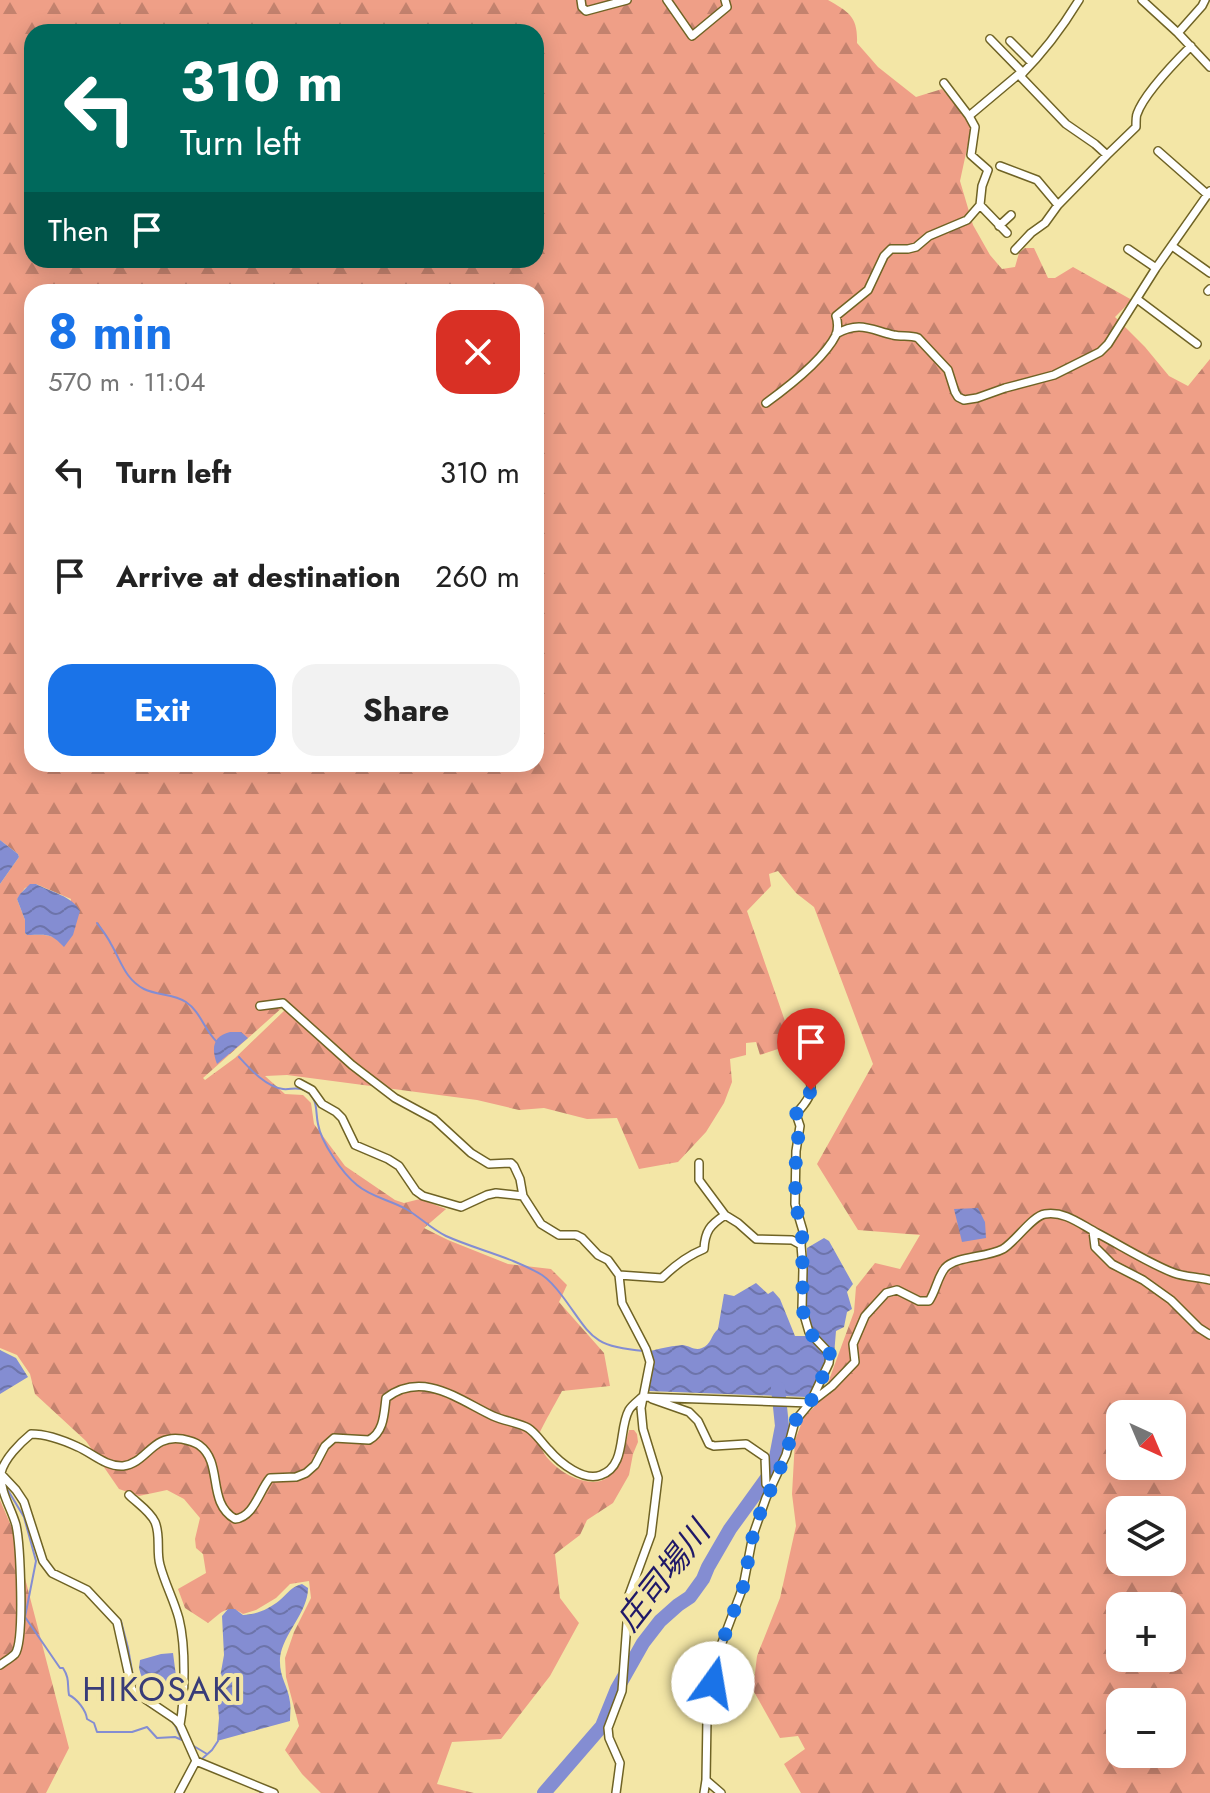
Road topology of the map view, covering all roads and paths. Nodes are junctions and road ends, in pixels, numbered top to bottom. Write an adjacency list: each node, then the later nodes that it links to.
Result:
1 (581, 0): 2 (street)
2 (627, 0)
3 (667, 0): 4 (street)
4 (725, 0)
5 (1079, 0): 12 (street)
6 (1142, 0): 8 (street)
7 (1205, 0): 8 (street)
8 (1178, 33): 11 (street)
9 (990, 39): 14 (street)
10 (1010, 41): 12 (street)
11 (1191, 46): 13 (street); 20 (street)
12 (1032, 63): 14 (street)
13 (1210, 67)
14 (1022, 74): 16 (street); 20 (street)
15 (944, 83): 18 (street)
16 (996, 93): 17 (street); 18 (street)
17 (1004, 102)
18 (969, 116): 23 (street)
19 (1158, 151): 22 (street)
20 (1107, 155): 24 (street)
21 (1000, 166): 24 (street)
22 (1209, 193): 28 (street)
23 (980, 205): 26 (street); 34 (street)
24 (1058, 205): 30 (street)
25 (1011, 215): 26 (street)
26 (999, 226): 27 (street)
27 (1007, 233)
28 (1172, 246): 31 (street); 32 (street)
29 (1128, 249): 31 (street)
30 (1015, 250)
31 (1156, 268): 33 (street)
32 (1210, 273)
33 (1137, 299): 34 (street); 35 (street)
34 (836, 334): 36 (street)
35 (1197, 344)
36 (766, 403)
37 (260, 1006): 41 (street)
38 (799, 1044): 44 (street)
39 (299, 1083): 41 (street)
40 (699, 1163): 42 (street)
41 (523, 1196): 45 (street)
42 (725, 1215): 44 (street); 45 (street)
43 (1093, 1231): 46 (street); 47 (street); 49 (street)
44 (801, 1245): 49 (street)
45 (619, 1275): 48 (street)
46 (1210, 1280)
47 (1210, 1335)
48 (642, 1397): 49 (street); 50 (street); 51 (street); 59 (street)
49 (810, 1403): 51 (street)
50 (1, 1474): 53 (street); 54 (street)
51 (771, 1488): 56 (street)
52 (129, 1495): 54 (street)
53 (0, 1665)
54 (180, 1725): 55 (street)
55 (196, 1761): 57 (street); 58 (street)
56 (706, 1780): 60 (street); 61 (street)
57 (179, 1793)
58 (274, 1793)
59 (616, 1793)
60 (704, 1793)
61 (721, 1793)

